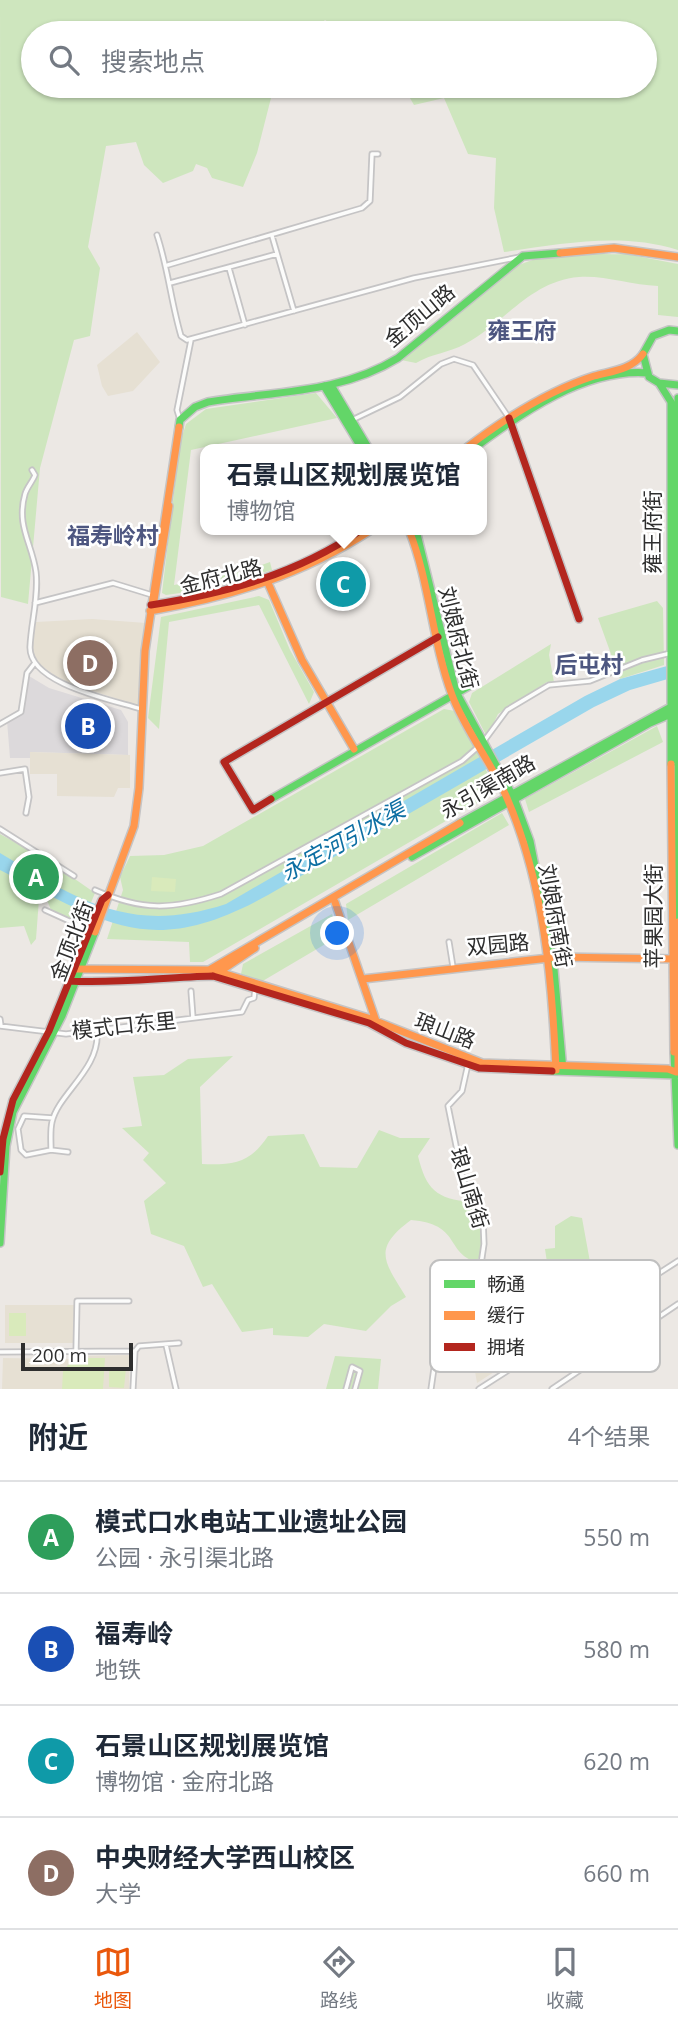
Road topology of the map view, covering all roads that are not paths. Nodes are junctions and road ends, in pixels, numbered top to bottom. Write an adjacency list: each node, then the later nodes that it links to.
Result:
1 (378, 154): 3 (street)
2 (157, 234): 7 (street)
3 (272, 236): 4 (street); 7 (street)
4 (277, 254): 8 (street); 10 (street)
5 (523, 257): 6 (main road); 10 (street); 17 (main road, 金顶山路)
6 (678, 257)
7 (167, 265): 13 (street)
8 (229, 268): 9 (street); 11 (street)
9 (170, 283)
10 (294, 312): 11 (street)
11 (245, 325): 13 (street)
12 (678, 331): 14 (main road)
13 (191, 340): 20 (street)
14 (643, 354): 15 (main road); 21 (main road)
15 (648, 373): 16 (main road); 21 (main road)
16 (659, 383): 18 (main road); 28 (main road, 雍王府街)
17 (328, 385): 20 (main road, 金顶山路); 22 (main road)
18 (678, 385)
19 (678, 398): 28 (main road, 雍王府街)
20 (180, 420): 35 (main road); 37 (main road)
21 (510, 420): 22 (street); 25 (main road); 26 (main road); 38 (main road)
22 (348, 421): 23 (main road); 24 (main road)
23 (360, 444)
24 (365, 444)
25 (473, 444)
26 (479, 444)
27 (32, 470): 36 (street)
28 (675, 487): 34 (main road, 雍王府街)
29 (353, 535): 33 (main road, 金府北路)
30 (363, 535): 33 (main road, 金府北路)
31 (411, 535): 39 (main road, 刘娘府北街)
32 (418, 535): 44 (main road, 刘娘府北街)
33 (268, 582): 37 (main road, 金府北路); 45 (main road)
34 (675, 590): 40 (main road, 雍王府街)
35 (152, 595): 36 (street); 37 (main road)
36 (35, 603): 41 (street)
37 (152, 607): 47 (main road)
38 (579, 619)
39 (438, 637): 44 (main road, 刘娘府北街); 45 (main road)
40 (675, 653): 43 (main road, 雍王府街); 50 (street)
41 (34, 664): 47 (street); 48 (street)
42 (471, 685): 44 (main road)
43 (674, 686): 46 (main road, 苹果园大街)
44 (454, 694): 50 (main road, 刘娘府北街); 51 (main road)
45 (327, 702): 51 (main road); 51 (main road)
46 (675, 708): 49 (main road, 苹果园大街); 54 (main road, 永引渠南路)
47 (141, 709): 60 (main road)
48 (0, 724)
49 (674, 728): 57 (main road, 苹果园大街); 66 (main road, 苹果园大街)
50 (482, 748): 53 (main road, 刘娘府北街); 60 (street)
51 (354, 749)
52 (0, 773): 55 (street)
53 (496, 773): 54 (main road, 刘娘府南街)
54 (510, 797): 61 (main road, 永引渠南路); 65 (main road, 刘娘府南街); 69 (main road, 永引渠南路)
55 (26, 813)
56 (0, 829): 58 (street)
57 (677, 832): 66 (main road, 苹果园大街)
58 (74, 876)
59 (95, 890): 60 (street)
60 (108, 895): 63 (main road, 金顶北街)
61 (335, 902): 69 (main road, 永引渠南路); 70 (main road)
62 (45, 910): 63 (street)
63 (93, 927): 68 (main road, 金顶北街)
64 (449, 942): 67 (street)
65 (550, 958): 66 (main road, 双园路); 67 (main road, 双园路); 81 (main road, 刘娘府南街)
66 (675, 959): 82 (main road, 苹果园大街)
67 (453, 967): 70 (main road, 双园路)
68 (76, 970): 69 (main road); 71 (main road, 金顶北街)
69 (213, 972): 71 (main road, 永引渠南路); 72 (main road, 琅山路); 76 (main road, 琅山路)
70 (363, 979): 76 (main road)
71 (72, 981): 78 (main road, 金顶北街)
72 (255, 988): 75 (street, 模式口东里); 80 (main road, 琅山路)
73 (191, 991): 75 (street)
74 (0, 1018): 77 (street)
75 (193, 1018): 79 (street, 模式口东里)
76 (376, 1021): 80 (main road, 琅山路)
77 (0, 1026): 78 (street, 模式口东里)
78 (52, 1031): 79 (street, 模式口东里); 87 (main road, 金顶北街)
79 (97, 1032): 83 (street)
80 (469, 1062): 81 (main road, 琅山路); 89 (street, 琅山南街)
81 (559, 1068): 82 (main road, 琅山路)
82 (675, 1073): 84 (main road, 苹果园大街)
83 (53, 1118): 85 (street); 85 (street)
84 (678, 1146)
85 (51, 1150): 86 (street)
86 (68, 1152)
87 (1, 1168): 88 (main road, 金顶北街)
88 (0, 1243)
89 (481, 1260)
90 (678, 1261): 91 (street)
91 (660, 1273)
92 (129, 1301): 97 (street)
93 (678, 1304): 94 (street)
94 (660, 1316)
95 (179, 1343): 96 (street)
96 (166, 1345): 98 (street); 103 (street)
97 (76, 1350): 98 (street); 99 (street)
98 (135, 1351): 102 (street)
99 (0, 1352)
100 (506, 1372): 106 (street)
101 (577, 1372): 107 (street)
102 (133, 1389)
103 (176, 1389)
104 (346, 1389): 105 (street)
105 (355, 1389)
106 (480, 1389)
107 (552, 1389)

